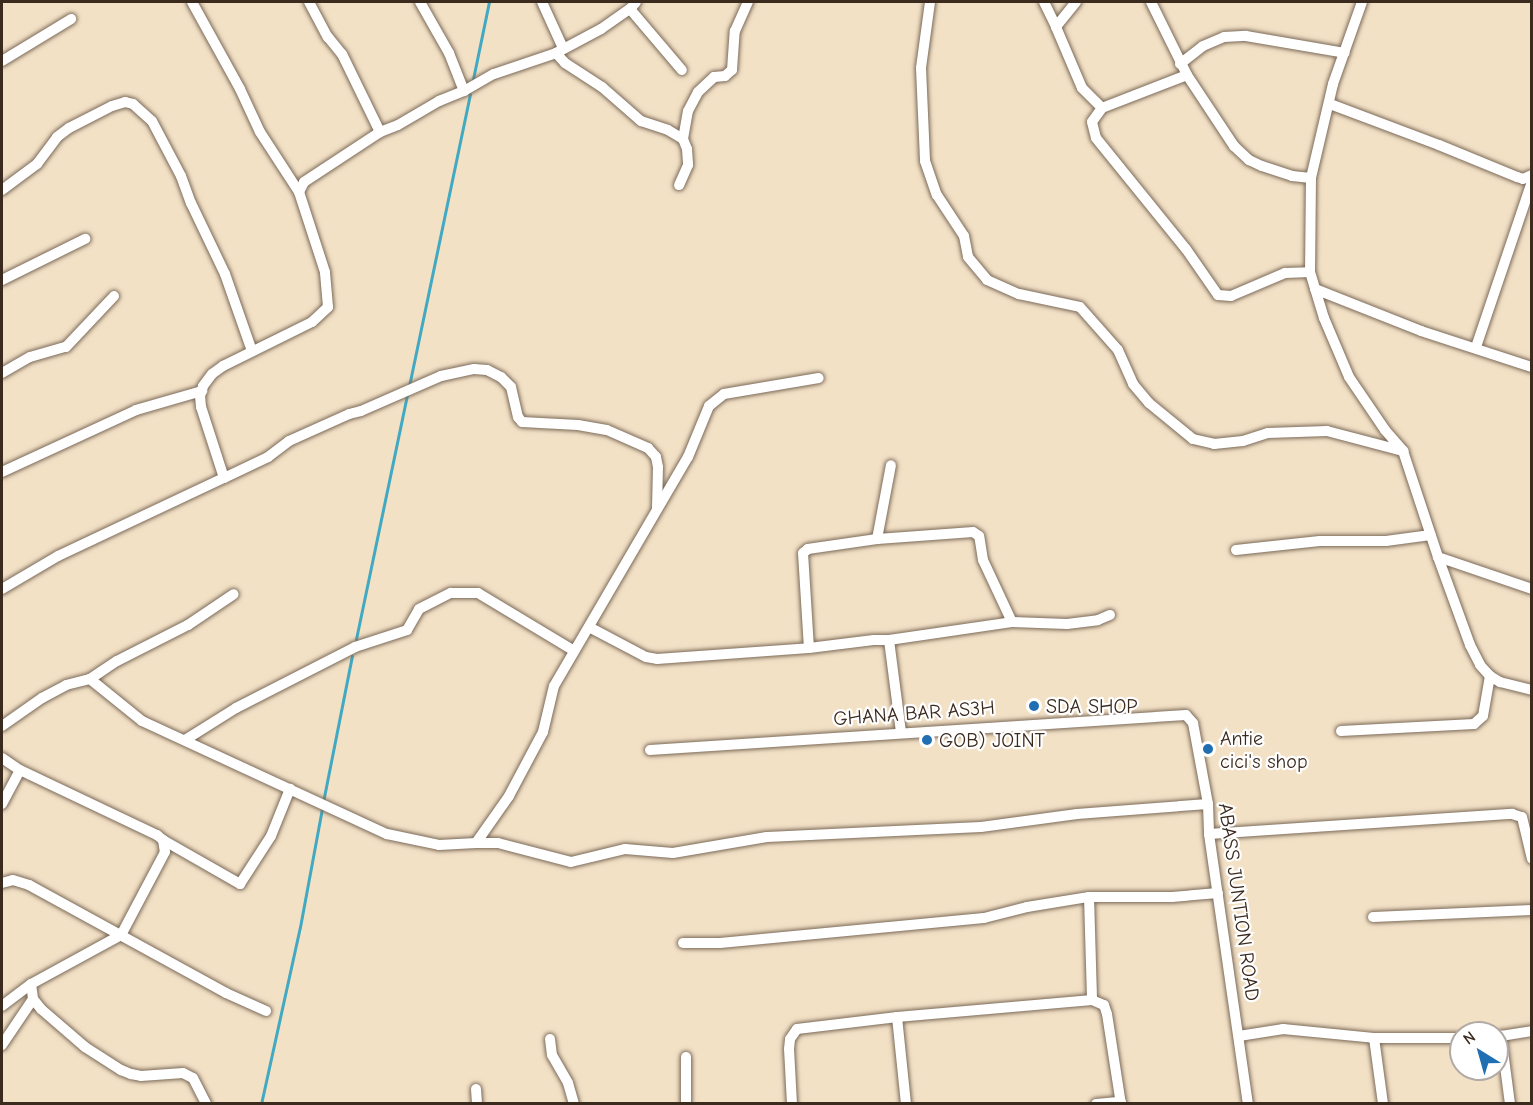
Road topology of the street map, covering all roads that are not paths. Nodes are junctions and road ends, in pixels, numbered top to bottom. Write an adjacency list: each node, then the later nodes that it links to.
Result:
1 (192, 2): 30 (street)
2 (309, 2): 23 (street)
3 (420, 2): 20 (street)
4 (542, 2): 14 (street)
5 (748, 2): 24 (street)
6 (930, 2): 42 (street)
7 (1044, 2): 13 (street)
8 (1076, 2): 13 (street)
9 (1152, 2): 17 (street)
10 (1362, 2): 15 (street)
11 (633, 5): 14 (street); 18 (street)
12 (71, 19): 16 (street)
13 (1056, 27): 22 (street)
14 (560, 51): 20 (street); 24 (street)
15 (1345, 53): 17 (street); 21 (street)
16 (2, 61)
17 (1180, 64): 19 (street)
18 (682, 70)
19 (1186, 75): 22 (street); 26 (street)
20 (464, 91): 23 (street)
21 (1330, 104): 25 (street); 26 (street)
22 (1102, 108): 32 (street)
23 (380, 132): 30 (street)
24 (683, 139): 28 (street)
25 (1532, 176)
26 (1311, 178): 32 (street)
27 (1532, 182): 36 (street)
28 (679, 185)
29 (2, 190): 37 (street)
30 (299, 192): 37 (street)
31 (85, 238): 33 (street)
32 (1310, 272): 34 (street)
33 (2, 280)
34 (1315, 289): 36 (street); 42 (street)
35 (114, 296): 39 (street)
36 (1476, 347): 38 (street)
37 (252, 351): 41 (street)
38 (1532, 367)
39 (2, 374)
40 (819, 378): 46 (street)
41 (201, 391): 44 (street); 45 (street)
42 (1403, 451): 47 (street)
43 (891, 465): 48 (street)
44 (2, 472)
45 (224, 478): 46 (street); 51 (street)
46 (657, 508): 56 (street)
47 (1431, 535): 49 (street); 50 (street)
48 (877, 539): 55 (street); 58 (street)
49 (1236, 550)
50 (1438, 557): 52 (street); 60 (street)
51 (2, 589)
52 (1532, 589)
53 (234, 594): 61 (street)
54 (1110, 615): 55 (street)
55 (1012, 622): 57 (street)
56 (589, 627): 58 (street); 59 (street)
57 (889, 640): 58 (street); 65 (street)
58 (809, 648)
59 (573, 650): 67 (street); 76 (street)
60 (1490, 676): 62 (street); 66 (street)
61 (90, 679): 64 (street); 67 (street)
62 (1532, 690)
63 (1180, 713): 65 (street, GHANA BAR AS3H); 73 (street, ABASS JUNTION ROAD)
64 (2, 726)
65 (901, 732): 68 (street, GHANA BAR AS3H)
66 (1341, 732)
67 (185, 740): 71 (street)
68 (650, 750)
69 (2, 758): 70 (street)
70 (20, 770): 72 (street); 75 (street)
71 (291, 789): 75 (street); 76 (street)
72 (2, 804)
73 (1208, 804): 74 (street, ABASS JUNTION ROAD); 76 (street)
74 (1209, 834): 77 (street); 79 (street, ABASS JUNTION ROAD)
75 (163, 840): 83 (street)
76 (476, 843)
77 (1532, 859)
78 (4, 880): 83 (street)
79 (1218, 893): 80 (street); 93 (street, ABASS JUNTION ROAD)
80 (1089, 897): 84 (street); 87 (street)
81 (1532, 910): 82 (street)
82 (1373, 917)
83 (121, 935): 85 (street); 89 (street)
84 (683, 943)
85 (31, 984): 86 (street); 88 (street)
86 (33, 999): 97 (street); 102 (street)
87 (1092, 1000): 90 (street); 101 (street)
88 (2, 1006)
89 (266, 1011)
90 (897, 1017): 106 (street); 107 (street)
91 (1532, 1031): 92 (street)
92 (1509, 1034)
93 (1239, 1036): 94 (street); 109 (street, ABASS JUNTION ROAD)
94 (1374, 1038): 95 (street); 110 (street)
95 (1449, 1038)
96 (550, 1039): 104 (street)
97 (2, 1045)
98 (686, 1057): 105 (street)
99 (1506, 1081): 111 (street)
100 (476, 1089): 103 (street)
101 (1121, 1103): 108 (street)
102 (206, 1104)
103 (477, 1104)
104 (574, 1104)
105 (686, 1104)
106 (792, 1104)
107 (906, 1104)
108 (1096, 1104)
109 (1248, 1104)
110 (1383, 1104)
111 (1510, 1104)

